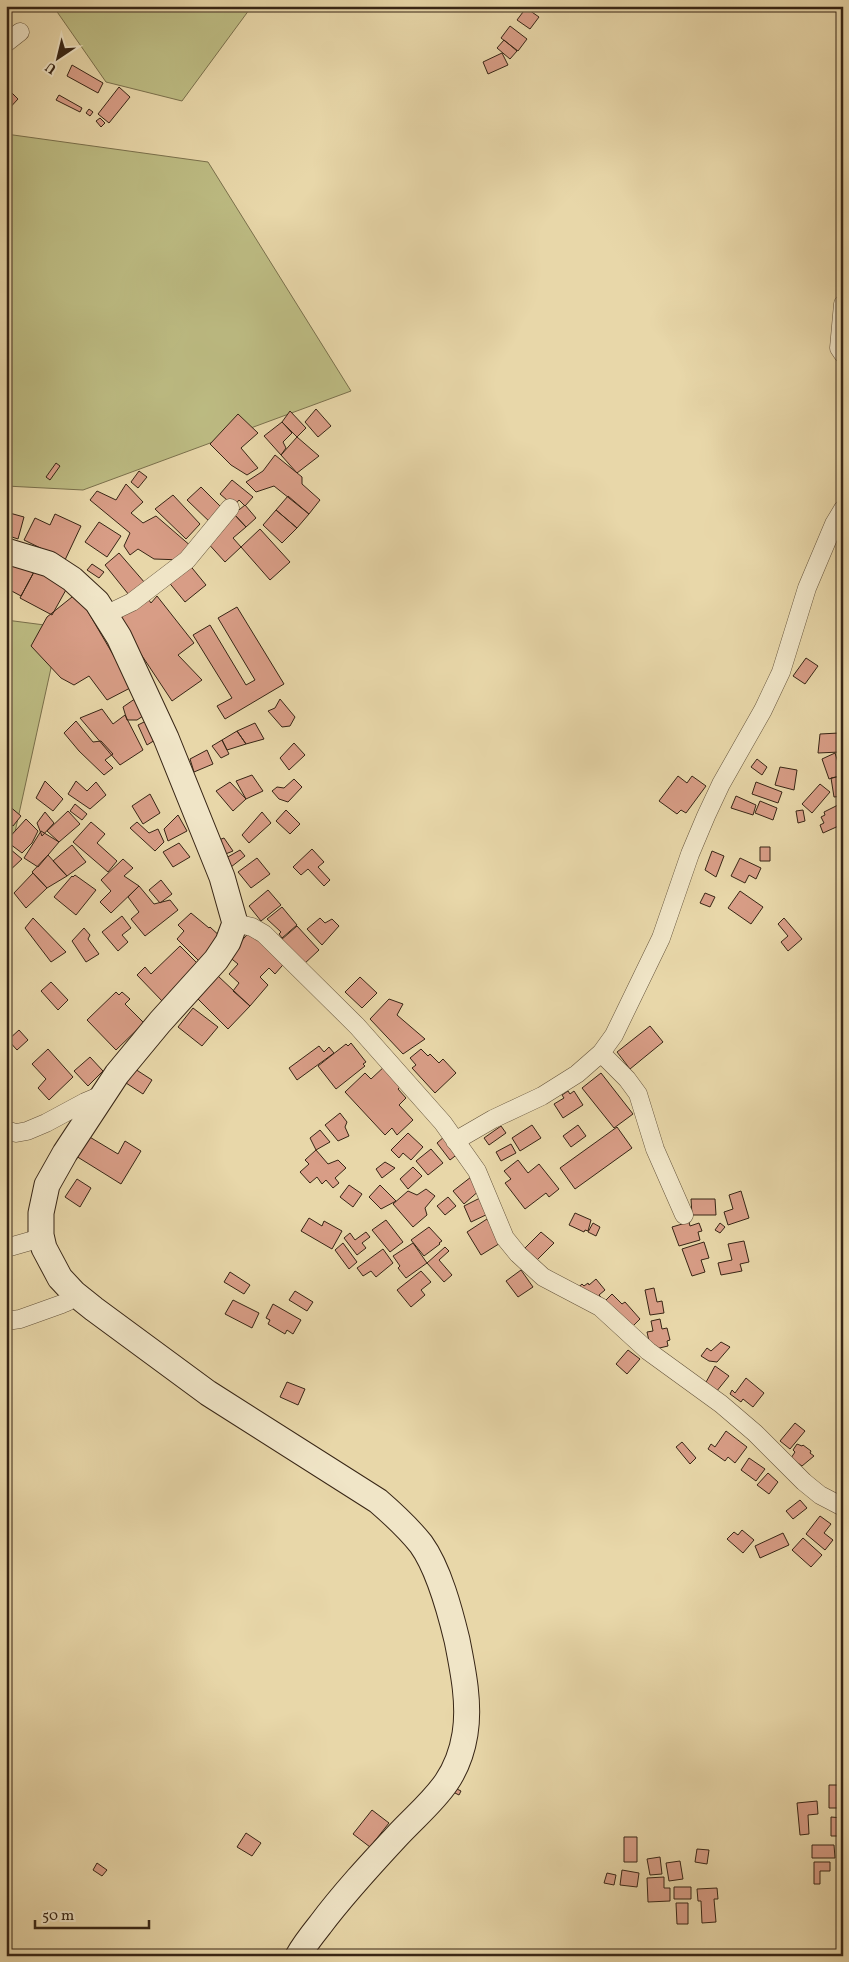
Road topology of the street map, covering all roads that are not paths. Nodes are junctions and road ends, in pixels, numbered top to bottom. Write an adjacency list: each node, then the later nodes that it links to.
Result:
1 (20, 32): 2 (street)
2 (6, 43)
3 (843, 304): 4 (street)
4 (843, 354)
5 (230, 508): 8 (street)
6 (843, 509): 10 (street)
7 (6, 551): 8 (main road)
8 (105, 615): 9 (main road)
9 (235, 923): 11 (main road); 13 (street)
10 (600, 1053): 13 (street); 14 (street)
11 (104, 1094): 12 (street); 15 (main road)
12 (6, 1130)
13 (455, 1142): 19 (street)
14 (684, 1215)
15 (40, 1235): 16 (street); 17 (main road)
16 (6, 1248)
17 (74, 1293): 18 (street); 20 (main road)
18 (6, 1321)
19 (843, 1507)
20 (298, 1956)

